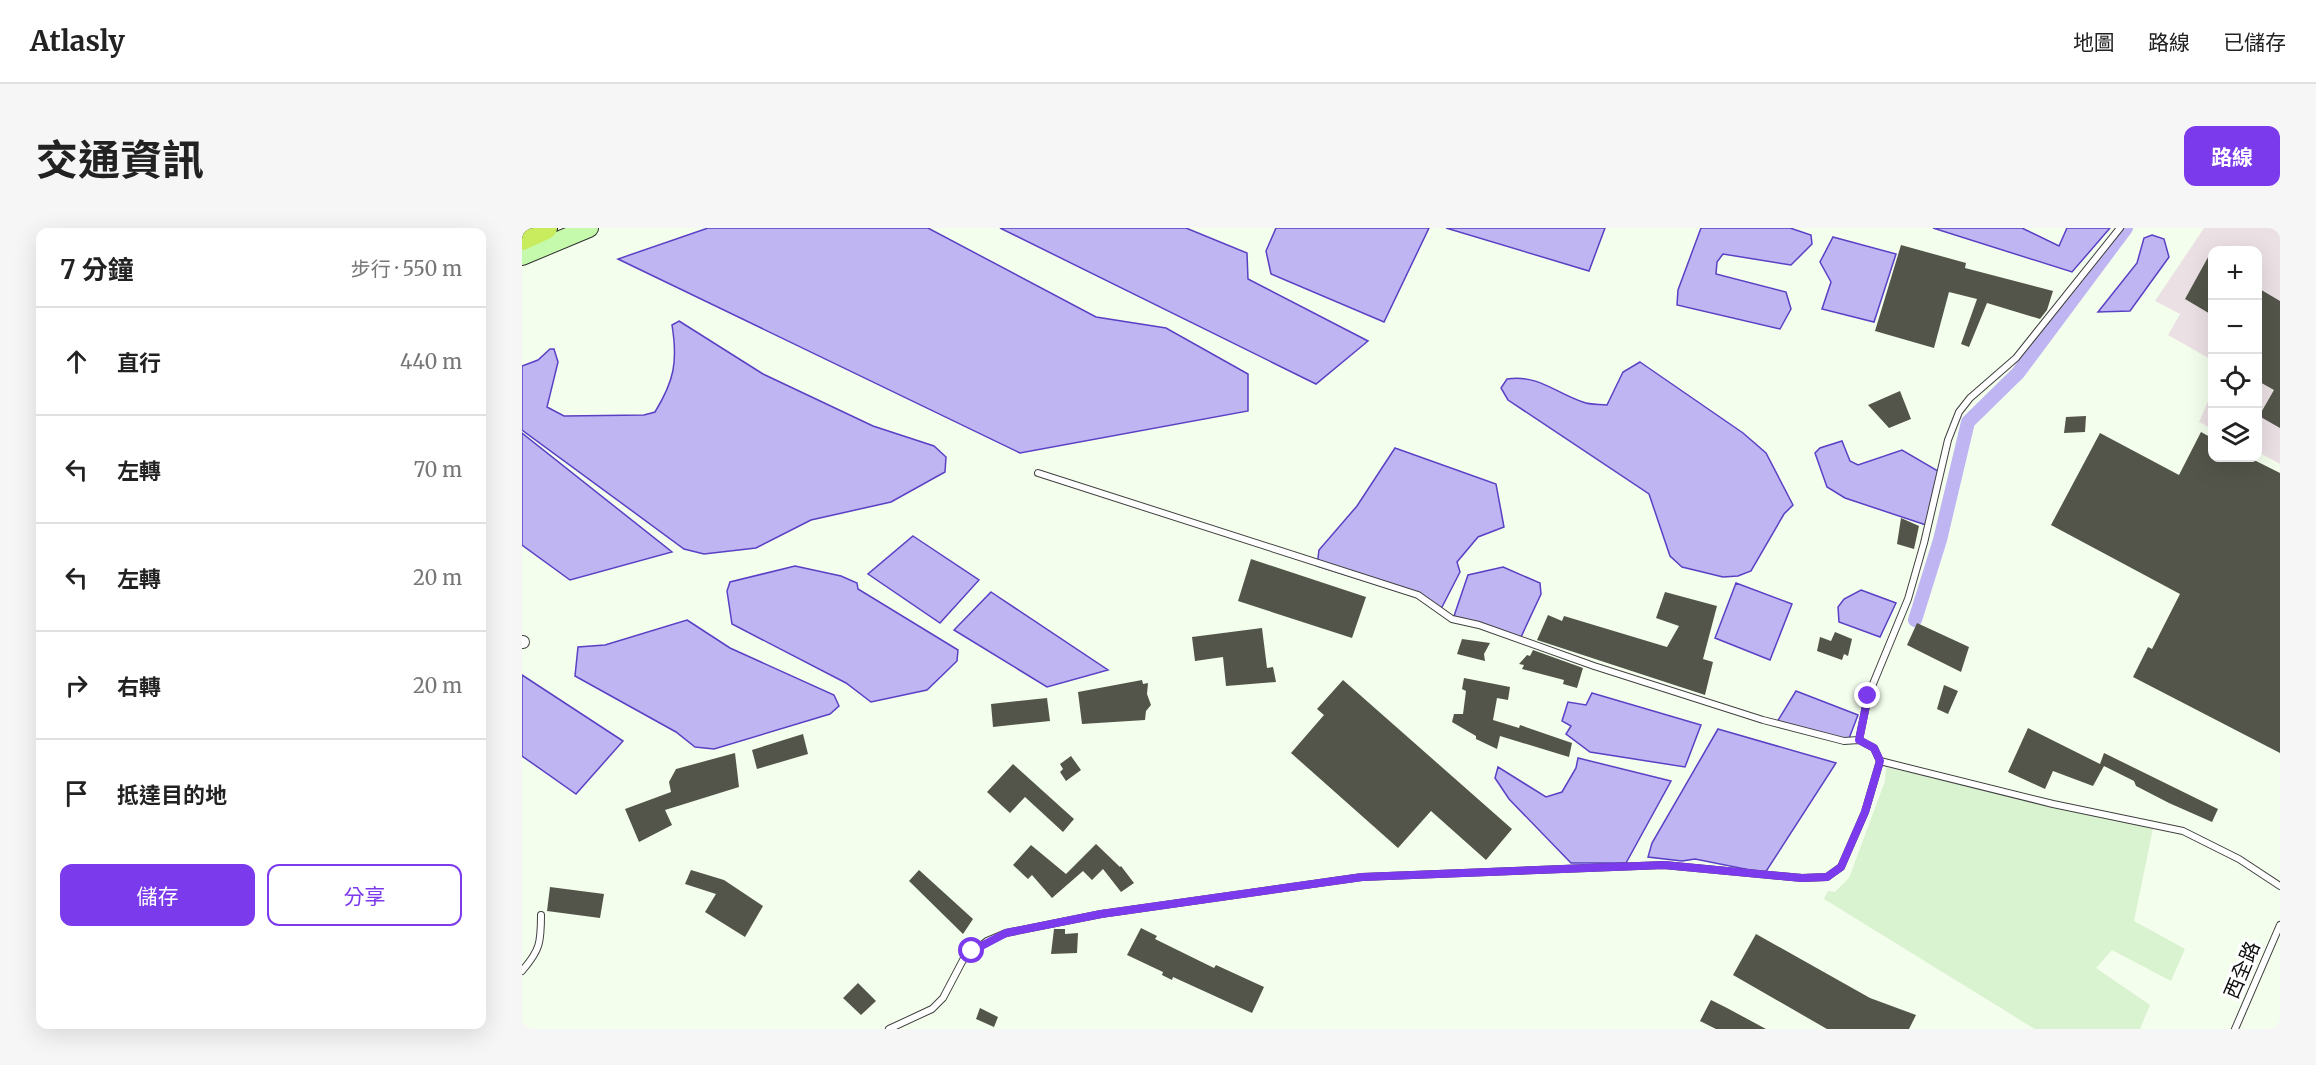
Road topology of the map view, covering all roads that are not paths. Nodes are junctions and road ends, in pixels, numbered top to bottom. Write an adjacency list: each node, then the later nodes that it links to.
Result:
1 (546, 228): 4 (highway)
2 (589, 228): 5 (street)
3 (2120, 228): 7 (lane)
4 (522, 239)
5 (522, 256)
6 (1038, 473): 7 (lane)
7 (1859, 740): 8 (lane)
8 (1880, 761): 9 (lane); 13 (lane)
9 (2280, 886)
10 (541, 915): 12 (lane)
11 (2280, 925): 14 (lane, 西全路)
12 (522, 971)
13 (889, 1029)
14 (2235, 1029)

